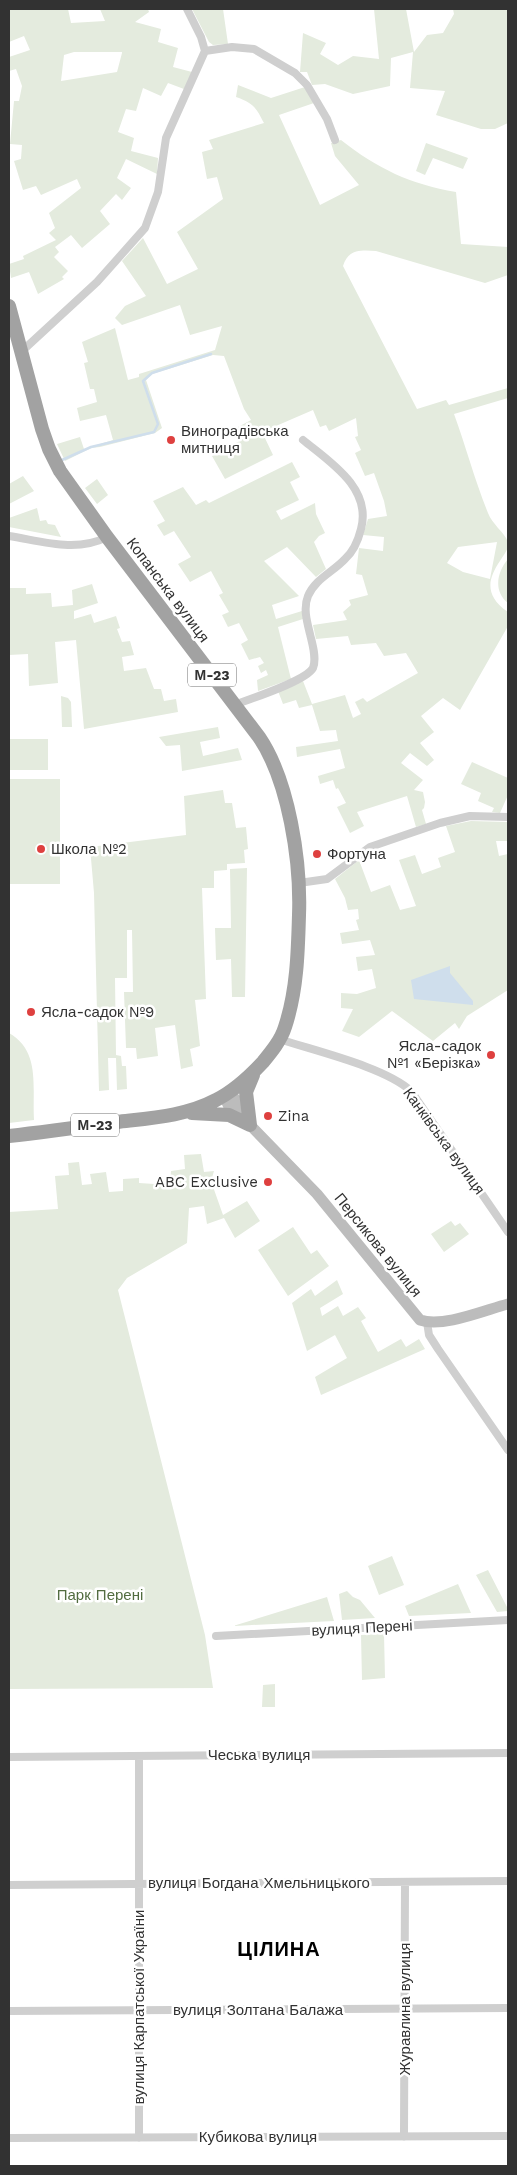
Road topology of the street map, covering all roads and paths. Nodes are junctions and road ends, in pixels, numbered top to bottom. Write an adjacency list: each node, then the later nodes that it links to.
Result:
1 (187, 9): 2 (street)
2 (205, 51): 3 (street); 5 (street)
3 (335, 140)
4 (9, 306): 5 (highway, Копанська вулиця / М-23)
5 (21, 352): 8 (highway, Копанська вулиця / М-23)
6 (303, 440): 9 (street)
7 (9, 536): 8 (street)
8 (107, 537): 9 (highway, Копанська вулиця / М-23)
9 (234, 705): 11 (highway, Копанська вулиця / М-23)
10 (508, 817): 11 (street)
11 (299, 884): 12 (highway, Копанська вулиця / М-23)
12 (279, 1040): 13 (highway, Копанська вулиця / М-23); 18 (street, Канківська вулиця)
13 (256, 1070): 14 (highway, Копанська вулиця / М-23); 16 (highway)
14 (226, 1094): 15 (highway, Копанська вулиця / М-23); 16 (main road, Персикова вулиця)
15 (181, 1113): 16 (highway); 17 (highway, Копанська вулиця / М-23)
16 (250, 1125): 20 (main road, Персикова вулиця)
17 (9, 1136)
18 (508, 1232)
19 (508, 1304): 20 (main road)
20 (427, 1322): 21 (street)
21 (508, 1450)
22 (508, 1620): 23 (street, вулиця Перені)
23 (216, 1636)
24 (508, 1753): 25 (street, Чеська вулиця)
25 (139, 1756): 26 (street, Чеська вулиця); 29 (street, вулиця Карпатської України)
26 (9, 1757)
27 (508, 1881): 28 (street, вулиця Богдана Хмельницького)
28 (405, 1882): 29 (street, вулиця Богдана Хмельницького); 32 (street, Журавлина вулиця)
29 (140, 1884): 30 (street, вулиця Богдана Хмельницького); 33 (street, вулиця Карпатської України)
30 (9, 1885)
31 (508, 2008): 32 (street, вулиця Золтана Балажа)
32 (405, 2009): 33 (street, вулиця Золтана Балажа); 36 (street, Журавлина вулиця)
33 (140, 2010): 34 (street, вулиця Золтана Балажа); 38 (street, вулиця Карпатської України)
34 (9, 2011)
35 (508, 2136): 36 (street, Кубикова вулиця)
36 (404, 2137): 38 (street, Кубикова вулиця)
37 (9, 2138): 38 (street, Кубикова вулиця)
38 (139, 2138)

